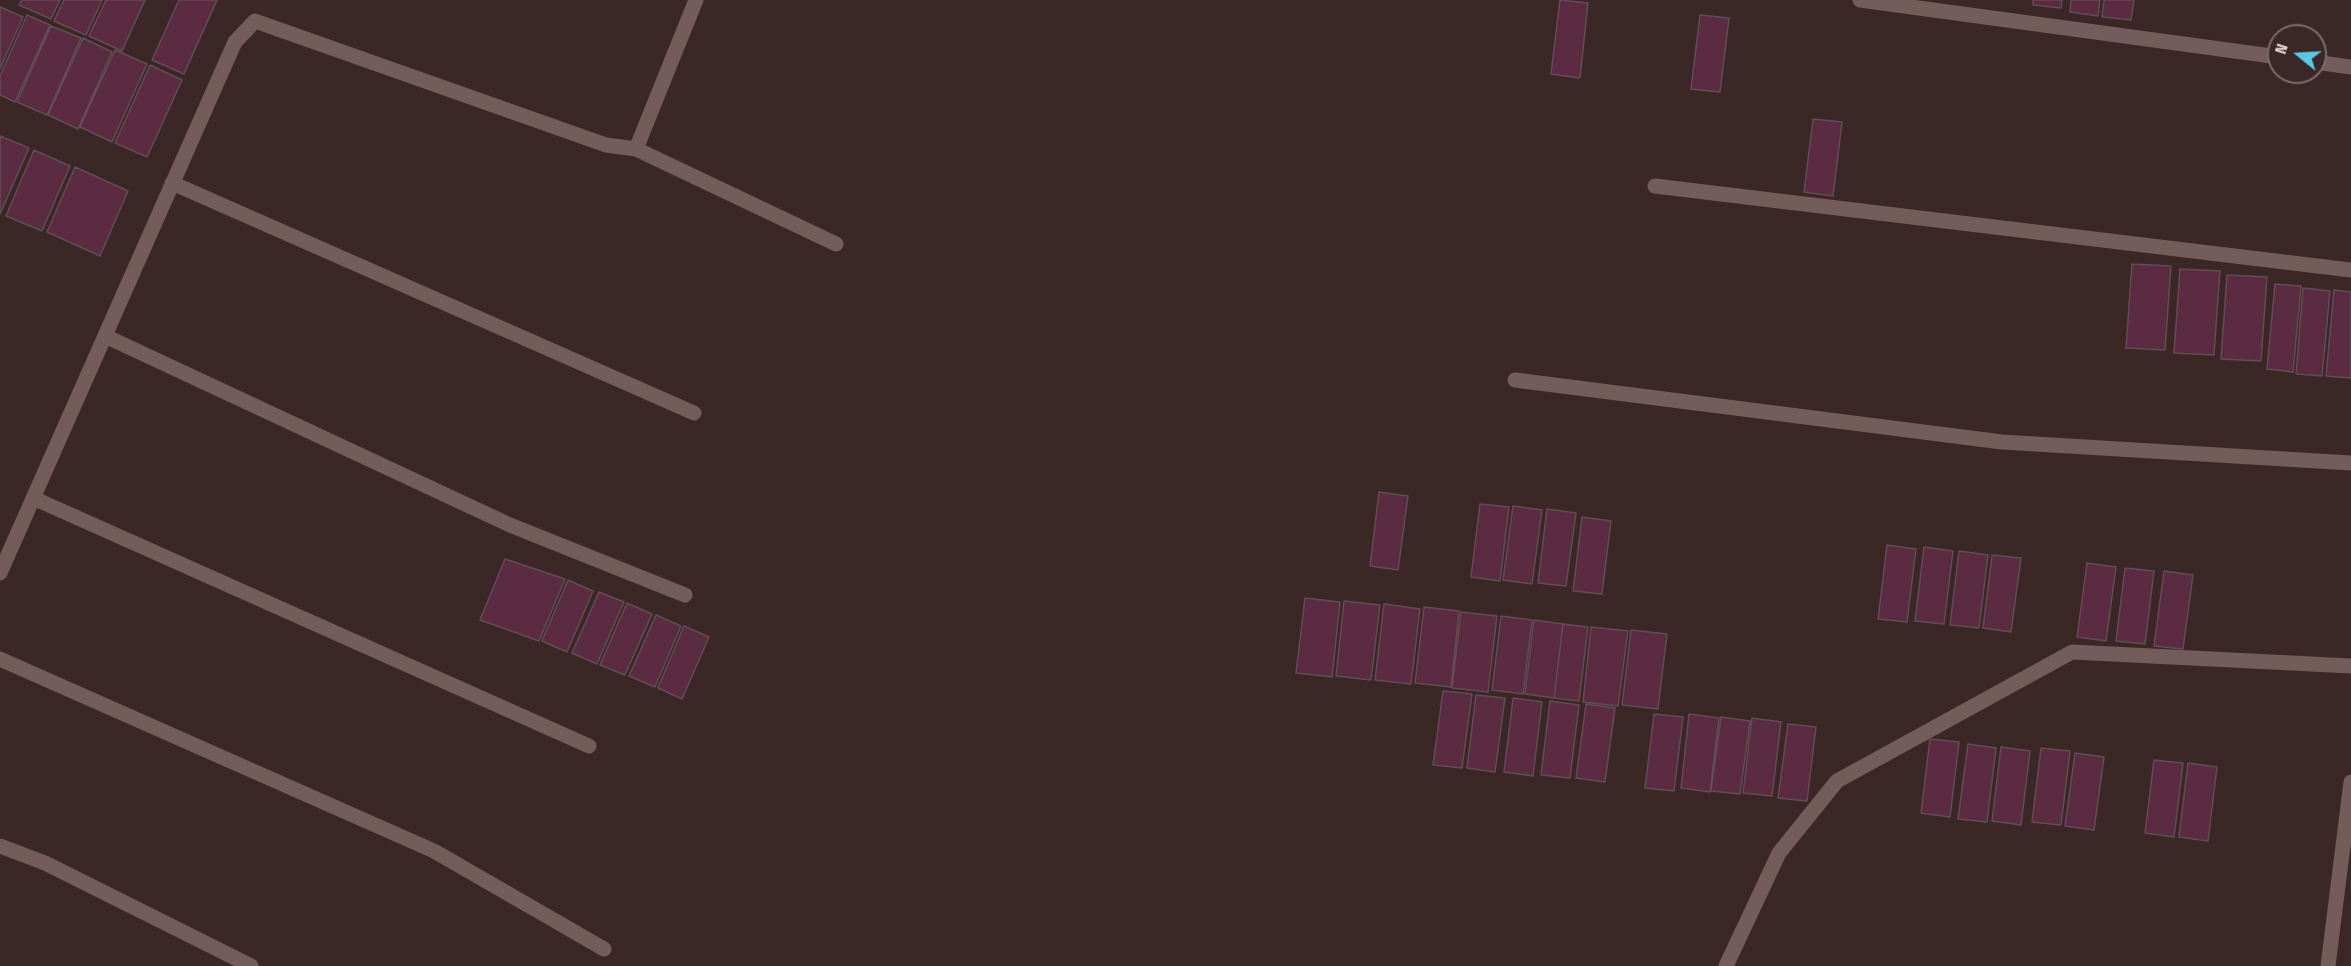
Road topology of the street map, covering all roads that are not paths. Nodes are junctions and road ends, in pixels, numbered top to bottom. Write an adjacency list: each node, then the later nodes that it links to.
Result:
1 (696, 0): 6 (street)
2 (1860, 0): 3 (street)
3 (2267, 55)
4 (2327, 64): 5 (street)
5 (2351, 67)
6 (636, 149): 7 (street); 9 (street)
7 (172, 183): 11 (street); 13 (street)
8 (1655, 186): 10 (street)
9 (836, 244)
10 (2351, 270)
11 (105, 336): 15 (street); 17 (street)
12 (1515, 380): 14 (street)
13 (694, 413)
14 (2351, 463)
15 (33, 498): 16 (street); 20 (street)
16 (0, 573)
17 (685, 595)
18 (0, 660): 23 (street)
19 (2351, 666): 25 (street)
20 (589, 746)
21 (2351, 782): 26 (street)
22 (0, 846): 24 (street)
23 (604, 949)
24 (251, 966)
25 (1726, 966)
26 (2328, 966)

